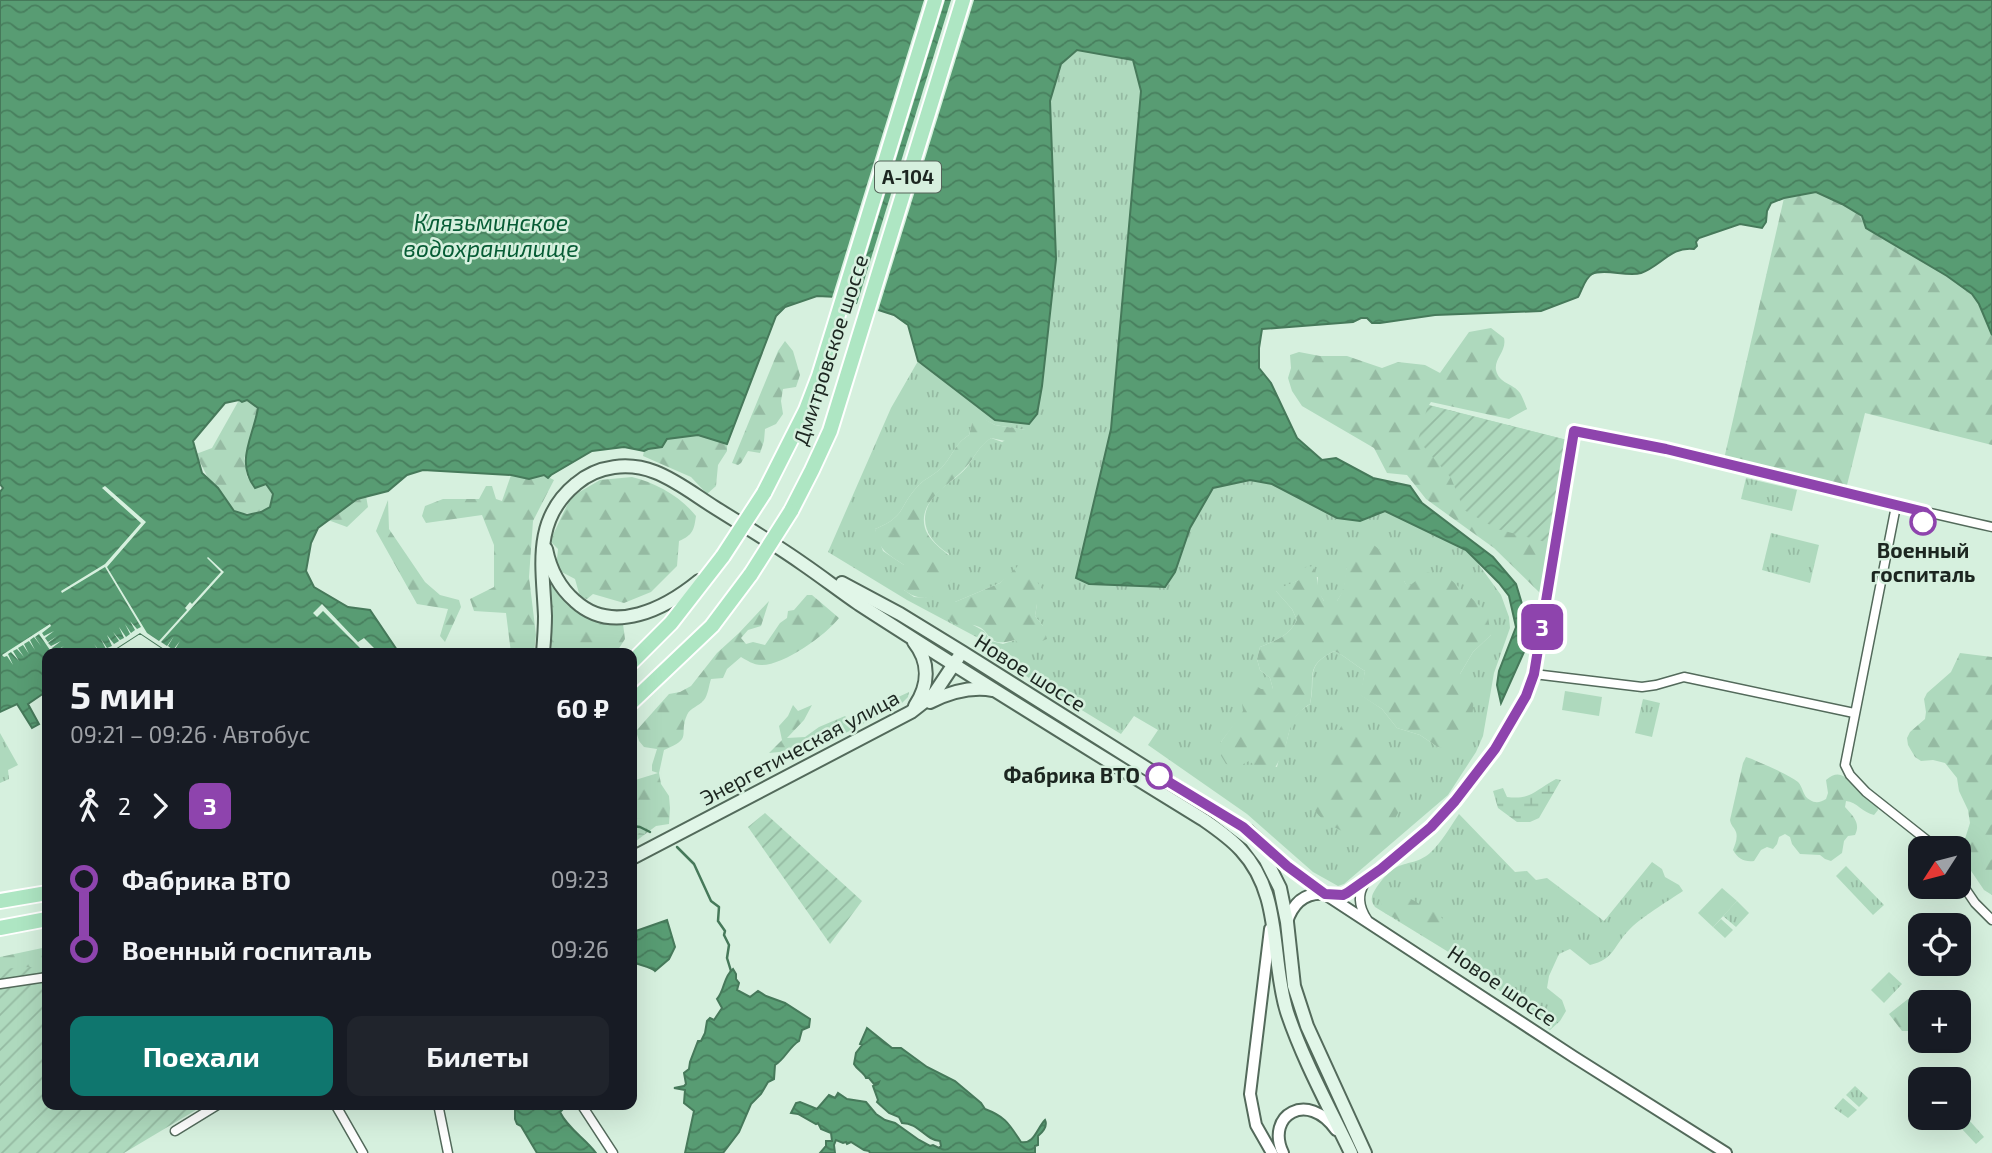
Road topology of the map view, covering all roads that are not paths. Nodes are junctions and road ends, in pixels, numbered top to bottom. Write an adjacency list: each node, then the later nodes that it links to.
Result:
1 (935, 0): 6 (highway, Дмитровское шоссе / А-104, bridge)
2 (963, 0): 15 (highway, Дмитровское шоссе / А-104, bridge)
3 (1896, 506): 4 (street); 13 (street); 17 (street)
4 (1992, 527)
5 (544, 538): 6 (main road); 7 (main road); 9 (main road)
6 (721, 559): 11 (highway, Дмитровское шоссе / А-104)
7 (804, 564): 8 (main road, Новое шоссе); 10 (main road, Новое шоссе)
8 (904, 633): 12 (main road, Новое шоссе); 16 (main road)
9 (543, 648)
10 (962, 652): 12 (main road, Энергетическая улица); 18 (main road, Новое шоссе)
11 (637, 657)
12 (954, 664): 14 (main road, Новое шоссе); 16 (main road, Энергетическая улица)
13 (1534, 674): 17 (street); 21 (street)
14 (996, 691): 16 (main road); 27 (main road, Новое шоссе)
15 (637, 697)
16 (911, 712): 20 (main road, Энергетическая улица)
17 (1854, 713): 19 (street)
18 (1211, 809): 23 (street, Новое шоссе); 30 (main road)
19 (1922, 836)
20 (637, 855)
21 (1368, 879): 25 (street); 31 (street)
22 (42, 894): 26 (highway)
23 (1325, 894): 25 (street, Новое шоссе); 30 (street)
24 (1971, 897): 29 (street)
25 (1343, 900): 31 (street, Новое шоссе)
26 (0, 901)
27 (1272, 916): 43 (street); 45 (main road, Новое шоссе)
28 (42, 920): 32 (highway)
29 (1992, 920)
30 (1287, 922): 46 (main road)
31 (1368, 922): 47 (street, Новое шоссе)
32 (0, 928)
33 (42, 978): 34 (street)
34 (0, 984)
35 (210, 1110): 39 (street)
36 (338, 1110): 40 (street)
37 (439, 1110): 41 (street)
38 (585, 1110): 42 (street)
39 (175, 1132)
40 (363, 1153)
41 (448, 1153)
42 (613, 1153)
43 (1272, 1153)
44 (1283, 1153): 45 (street)
45 (1350, 1153)
46 (1365, 1153)
47 (1726, 1153)

